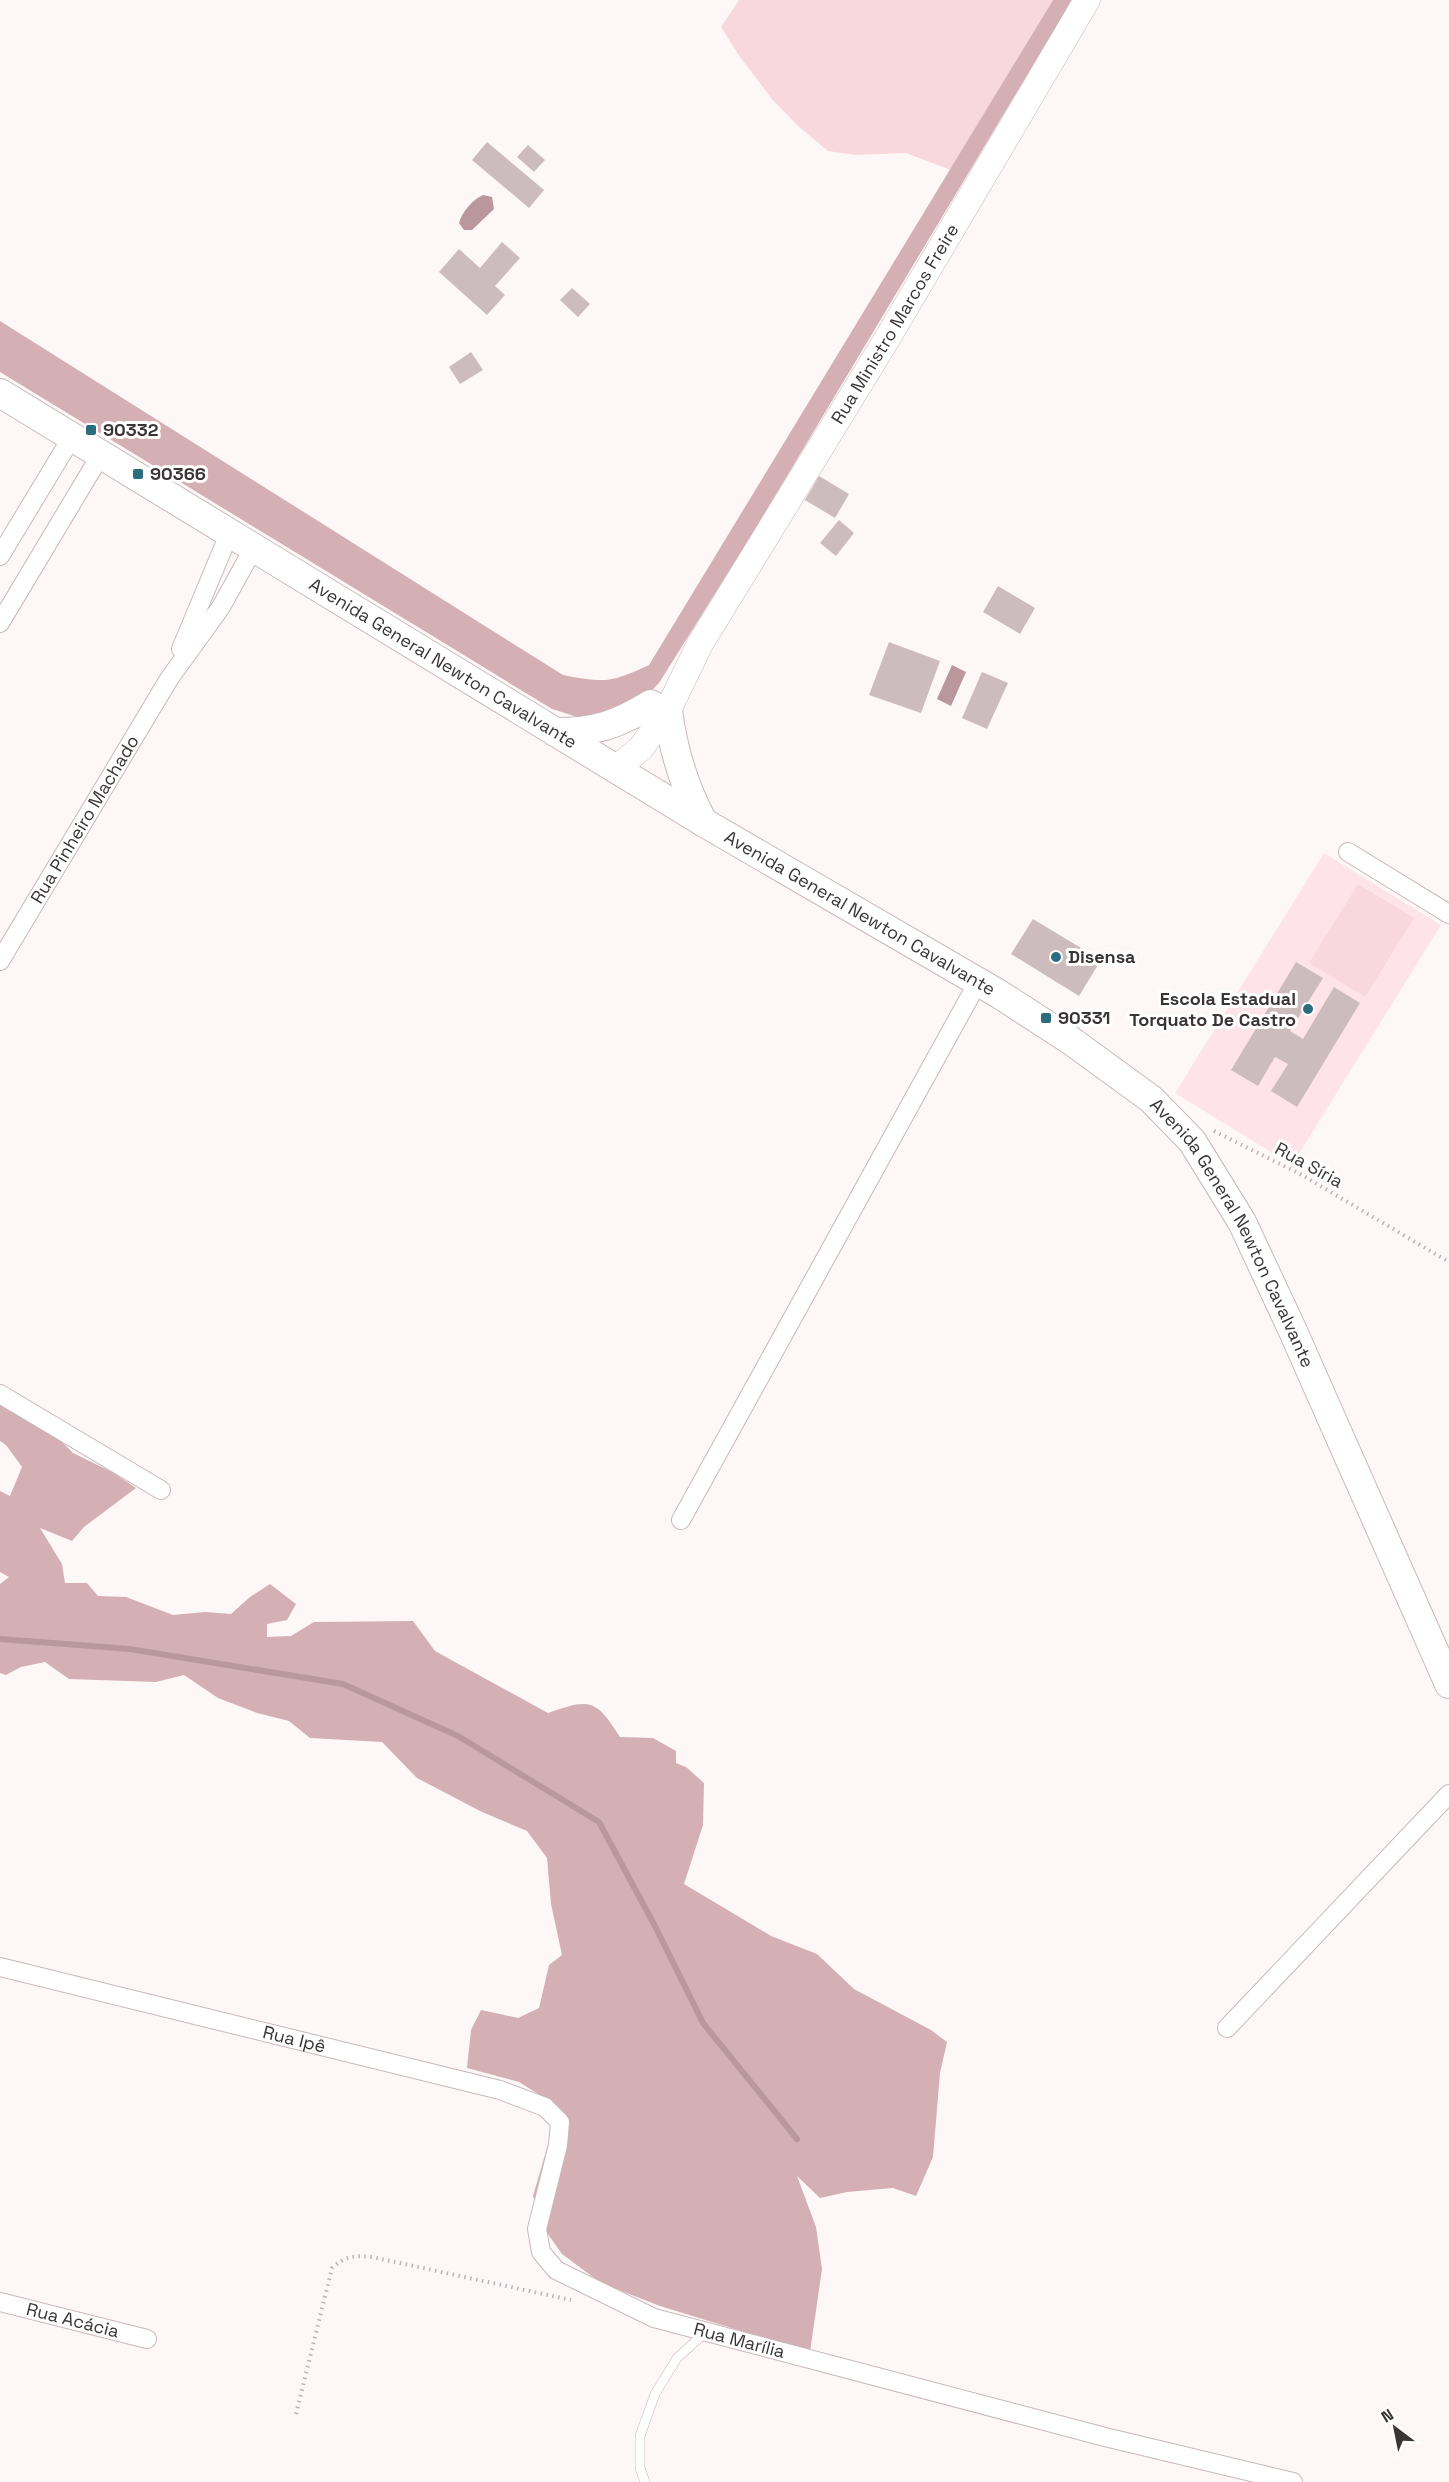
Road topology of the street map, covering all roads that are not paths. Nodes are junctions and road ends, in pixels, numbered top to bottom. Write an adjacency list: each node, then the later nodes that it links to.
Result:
1 (1087, 0): 10 (main road, Rua Ministro Marcos Freire)
2 (0, 393): 3 (main road, Avenida General Newton Cavalvante)
3 (72, 437): 4 (main road, Avenida General Newton Cavalvante); 7 (street)
4 (100, 456): 5 (main road, Avenida General Newton Cavalvante); 8 (street)
5 (229, 534): 6 (main road, Avenida General Newton Cavalvante); 9 (street)
6 (253, 549): 9 (street); 11 (main road, Avenida General Newton Cavalvante)
7 (0, 556)
8 (0, 624)
9 (169, 679): 16 (street, Rua Pinheiro Machado)
10 (660, 707): 11 (main road); 12 (main road, Rua Ministro Marcos Freire); 13 (main road)
11 (555, 732): 12 (main road, Avenida General Newton Cavalvante)
12 (617, 768): 13 (main road, Avenida General Newton Cavalvante)
13 (703, 822): 17 (main road, Avenida General Newton Cavalvante)
14 (1348, 852): 15 (street)
15 (1449, 914)
16 (0, 961)
17 (978, 982): 20 (street); 21 (main road, Avenida General Newton Cavalvante)
18 (0, 1394): 19 (street)
19 (161, 1490)
20 (681, 1520)
21 (1449, 1684)
22 (1449, 1794): 24 (street)
23 (0, 1967): 26 (street, Rua Ipê)
24 (1227, 2028)
25 (0, 2302): 28 (street, Rua Acácia)
26 (654, 2318): 27 (street, Rua Marília)
27 (706, 2332): 29 (lane); 30 (street, Rua Marília)
28 (147, 2339)
29 (645, 2482)
30 (1293, 2482)

